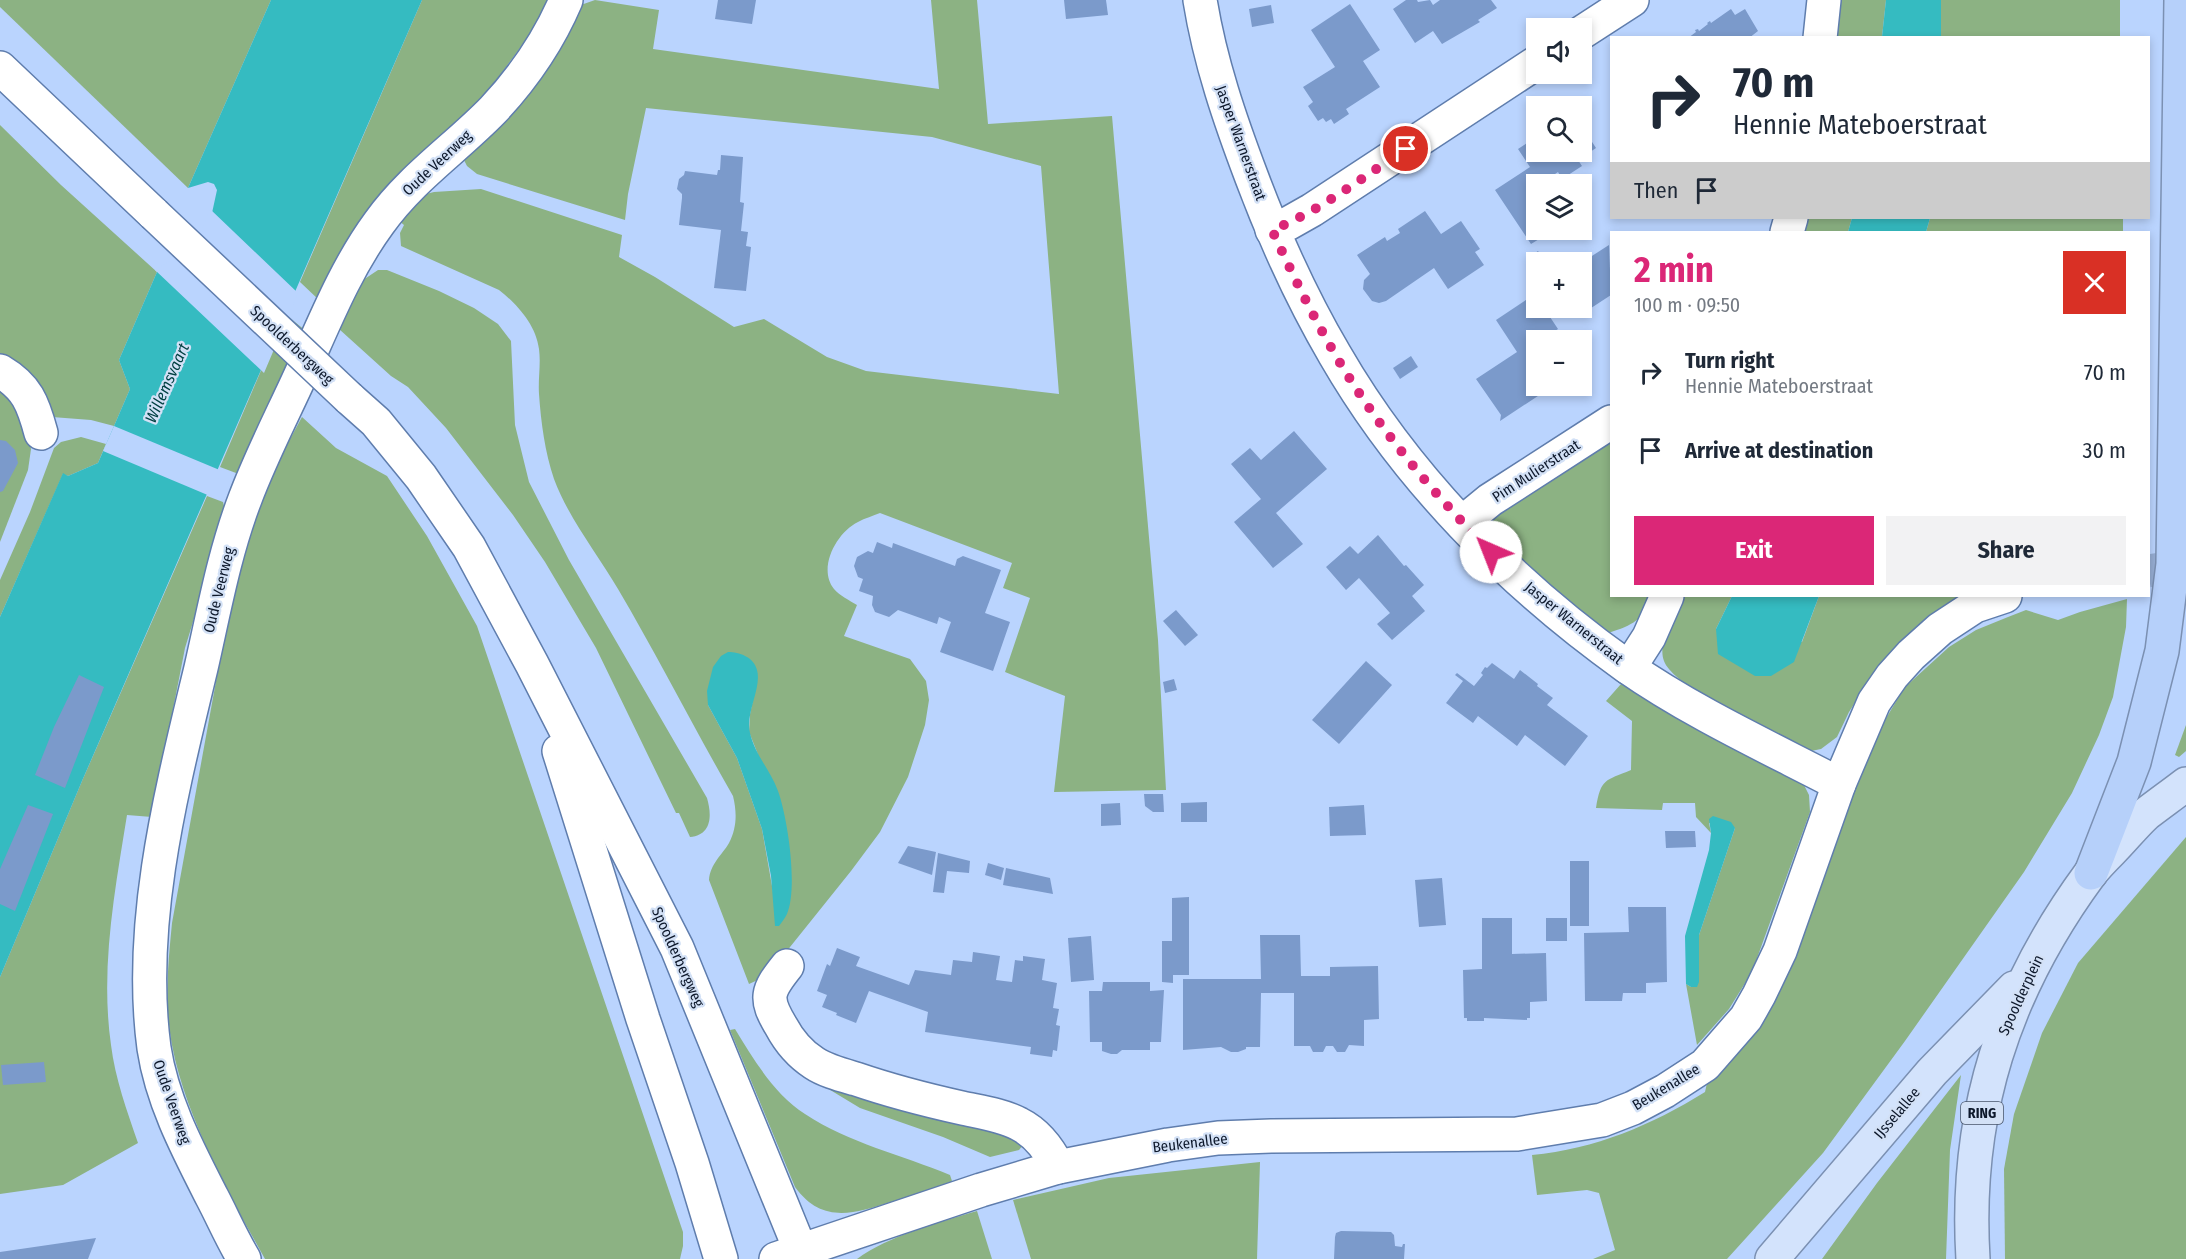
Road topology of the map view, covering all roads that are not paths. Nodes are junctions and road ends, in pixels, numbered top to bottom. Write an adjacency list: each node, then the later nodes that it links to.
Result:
1 (566, 0): 26 (street, Oude Veerweg)
2 (1200, 0): 10 (street, Jasper Warnerstraat)
3 (1632, 0): 6 (street)
4 (1824, 0): 7 (street)
5 (2181, 0): 21 (highway)
6 (1592, 26)
7 (1820, 36)
8 (0, 68): 17 (street, Spoolderbergweg, bridge)
9 (1526, 70): 10 (street)
10 (1272, 230): 14 (street, Jasper Warnerstraat)
11 (0, 371): 13 (street)
12 (1610, 423): 14 (street, Pim Mulierstraat)
13 (41, 433)
14 (1462, 523): 18 (street, Jasper Warnerstraat)
15 (1667, 597): 18 (street)
16 (2002, 597): 19 (street, Beukenallee)
17 (532, 664): 25 (street, Spoolderbergweg); 27 (street, Spoolderbergweg)
18 (1629, 668): 19 (street, Jasper Warnerstraat)
19 (1839, 784): 24 (street, Beukenallee)
20 (2186, 784): 21 (main road, Spoolderplein / RING)
21 (2091, 873): 23 (main road, Spoolderplein / RING)
22 (787, 966): 24 (street)
23 (2028, 974): 28 (main road, IJsselallee / RING); 29 (main road, Spoolderplein / RING)
24 (1058, 1167): 25 (street, Beukenallee)
25 (794, 1256)
26 (244, 1259)
27 (722, 1259)
28 (1772, 1259)
29 (1973, 1259)

